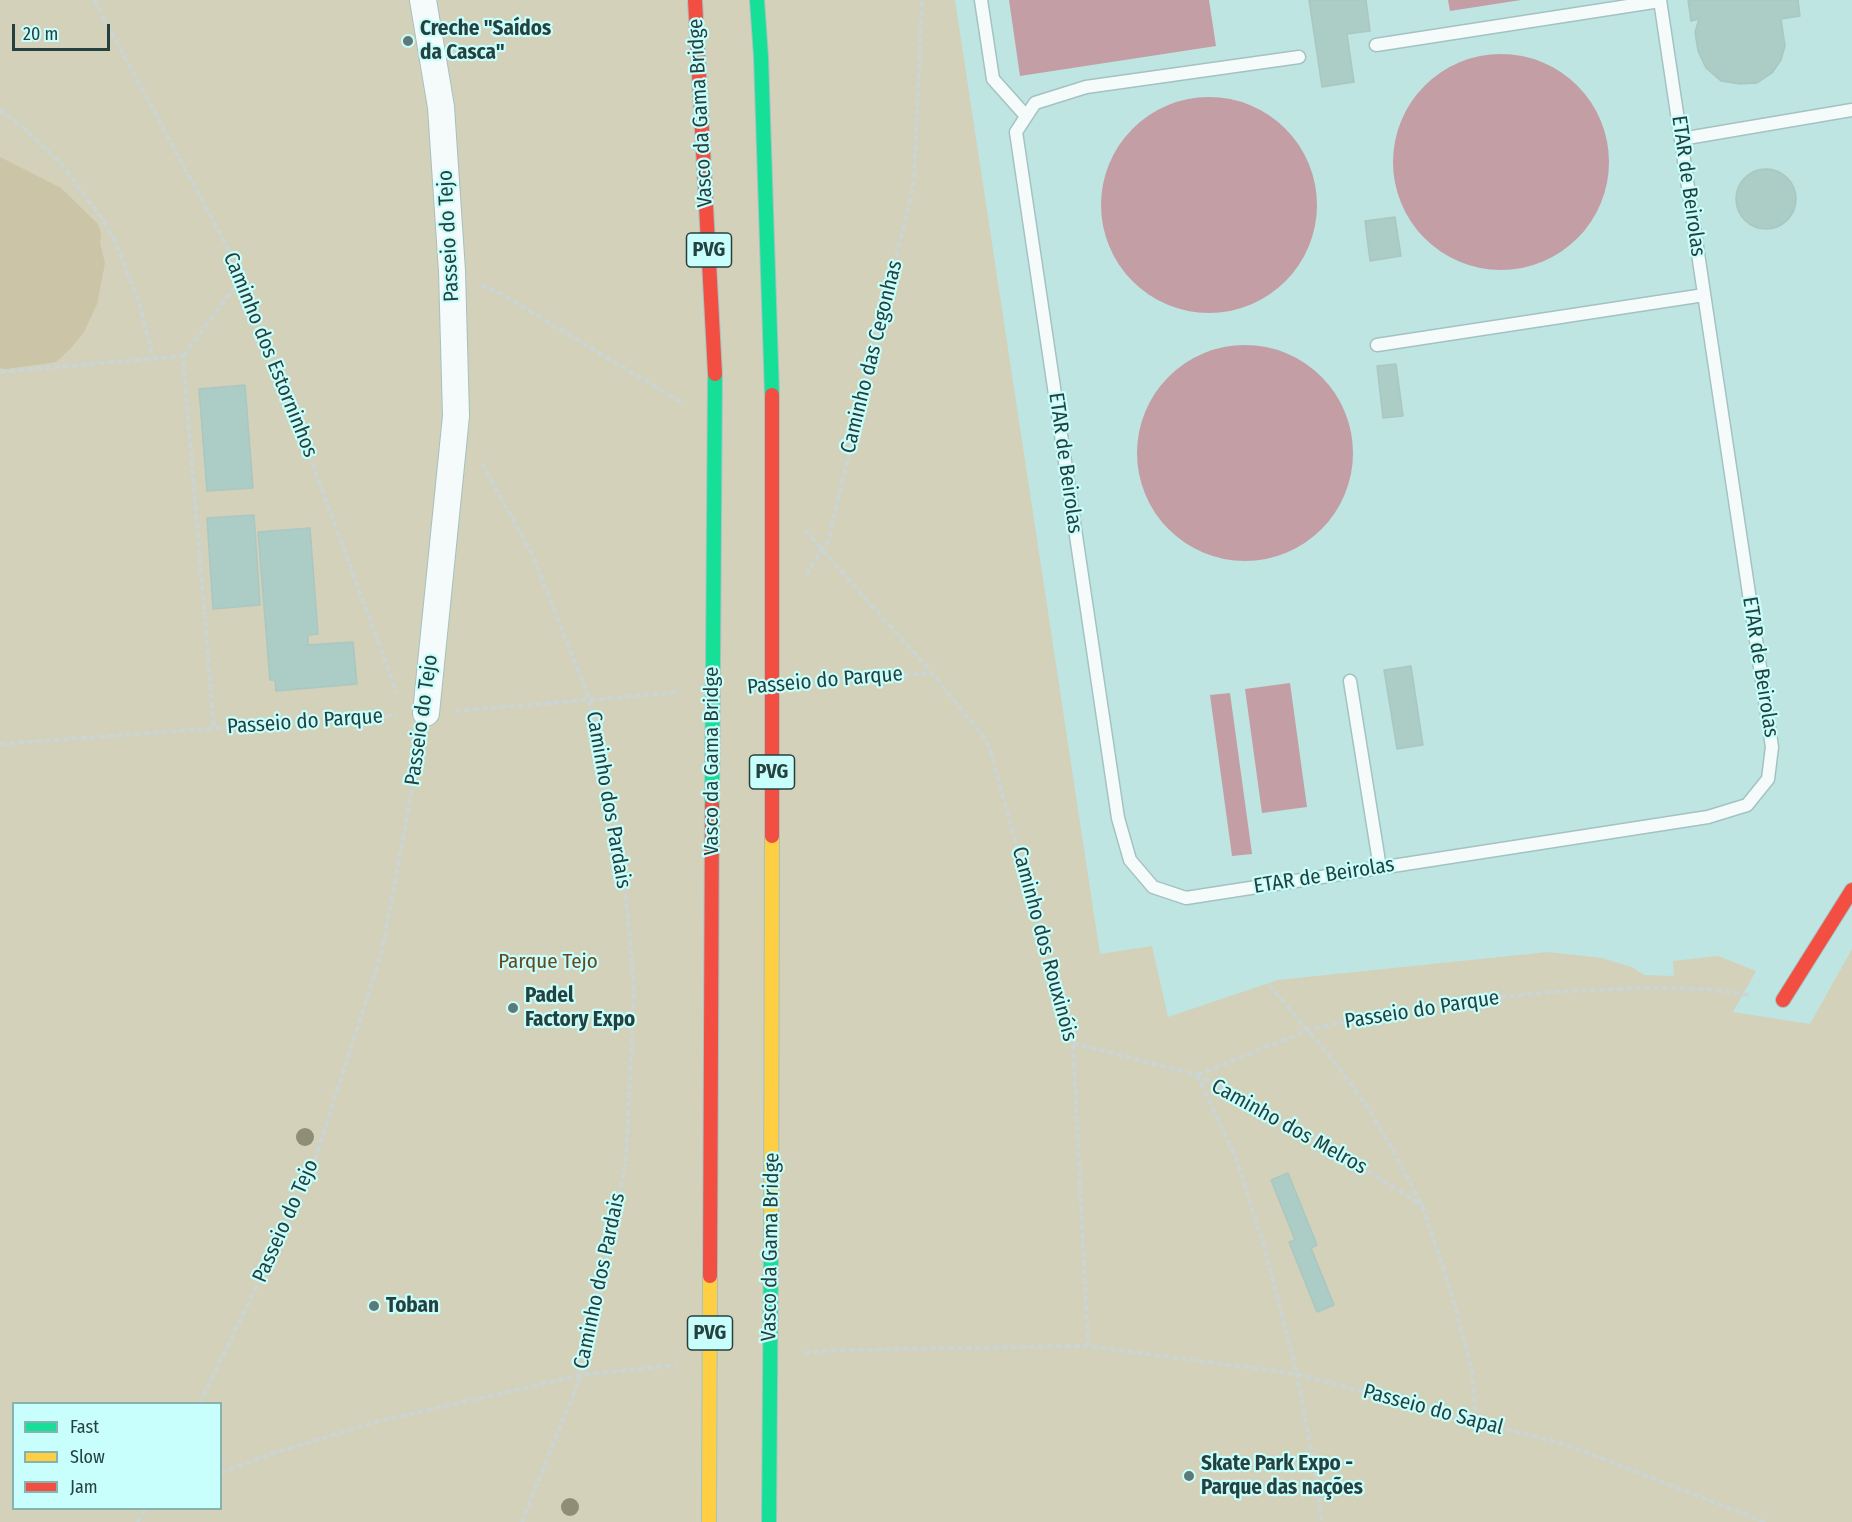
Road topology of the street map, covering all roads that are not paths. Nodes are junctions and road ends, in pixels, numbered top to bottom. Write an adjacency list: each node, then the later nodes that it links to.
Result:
1 (423, 0): 14 (street, Passeio do Tejo)
2 (695, 0): 18 (main road, Vasco da Gama Bridge / PVG, bridge)
3 (757, 0): 19 (main road, Vasco da Gama Bridge / PVG, bridge)
4 (981, 0): 9 (lane)
5 (1660, 0): 6 (lane); 10 (lane, ETAR de Beirolas)
6 (1376, 45)
7 (1299, 57): 9 (lane)
8 (1852, 110): 10 (lane)
9 (1026, 116): 15 (lane, ETAR de Beirolas)
10 (1681, 139): 11 (lane, ETAR de Beirolas)
11 (1704, 295): 12 (lane); 15 (lane, ETAR de Beirolas)
12 (1377, 345)
13 (1350, 681): 15 (lane)
14 (426, 713)
15 (1380, 868)
16 (1852, 890): 17 (main road)
17 (1784, 1000)
18 (709, 1522)
19 (769, 1522)

